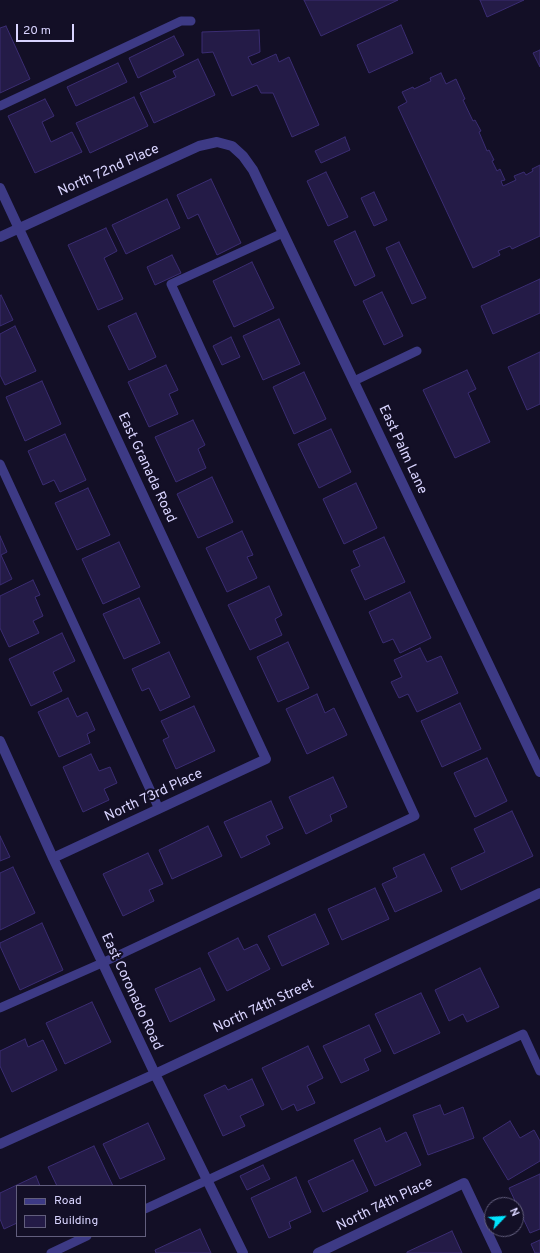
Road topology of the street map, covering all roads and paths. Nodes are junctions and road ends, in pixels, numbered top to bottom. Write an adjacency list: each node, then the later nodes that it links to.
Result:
1 (191, 20): 2 (lane)
2 (0, 106)
3 (232, 146): 5 (street, North 72nd Place); 6 (street, East Palm Lane)
4 (0, 188): 5 (street, East Granada Road)
5 (19, 228): 7 (street, North 72nd Place); 12 (street, East Granada Road)
6 (283, 232): 9 (street, East Palm Lane); 17 (lane)
7 (0, 237)
8 (417, 351): 9 (lane)
9 (354, 382): 13 (street, East Palm Lane)
10 (0, 464): 14 (lane)
11 (0, 741): 15 (street, East Coronado Road)
12 (266, 759): 14 (street, North 73rd Place)
13 (540, 772)
14 (159, 809): 15 (street, North 73rd Place)
15 (53, 858): 17 (street, East Coronado Road)
16 (540, 893): 20 (street, North 74th Street)
17 (102, 963): 18 (lane); 20 (street, East Coronado Road)
18 (0, 1008)
19 (540, 1071): 22 (lane)
20 (155, 1074): 21 (street, North 74th Street); 22 (street, East Coronado Road)
21 (0, 1144)
22 (207, 1180): 23 (lane); 26 (street, East Coronado Road)
23 (146, 1209)
24 (85, 1237): 25 (lane)
25 (51, 1253)
26 (242, 1253)
27 (318, 1253): 28 (street, North 74th Place)
28 (497, 1253)

